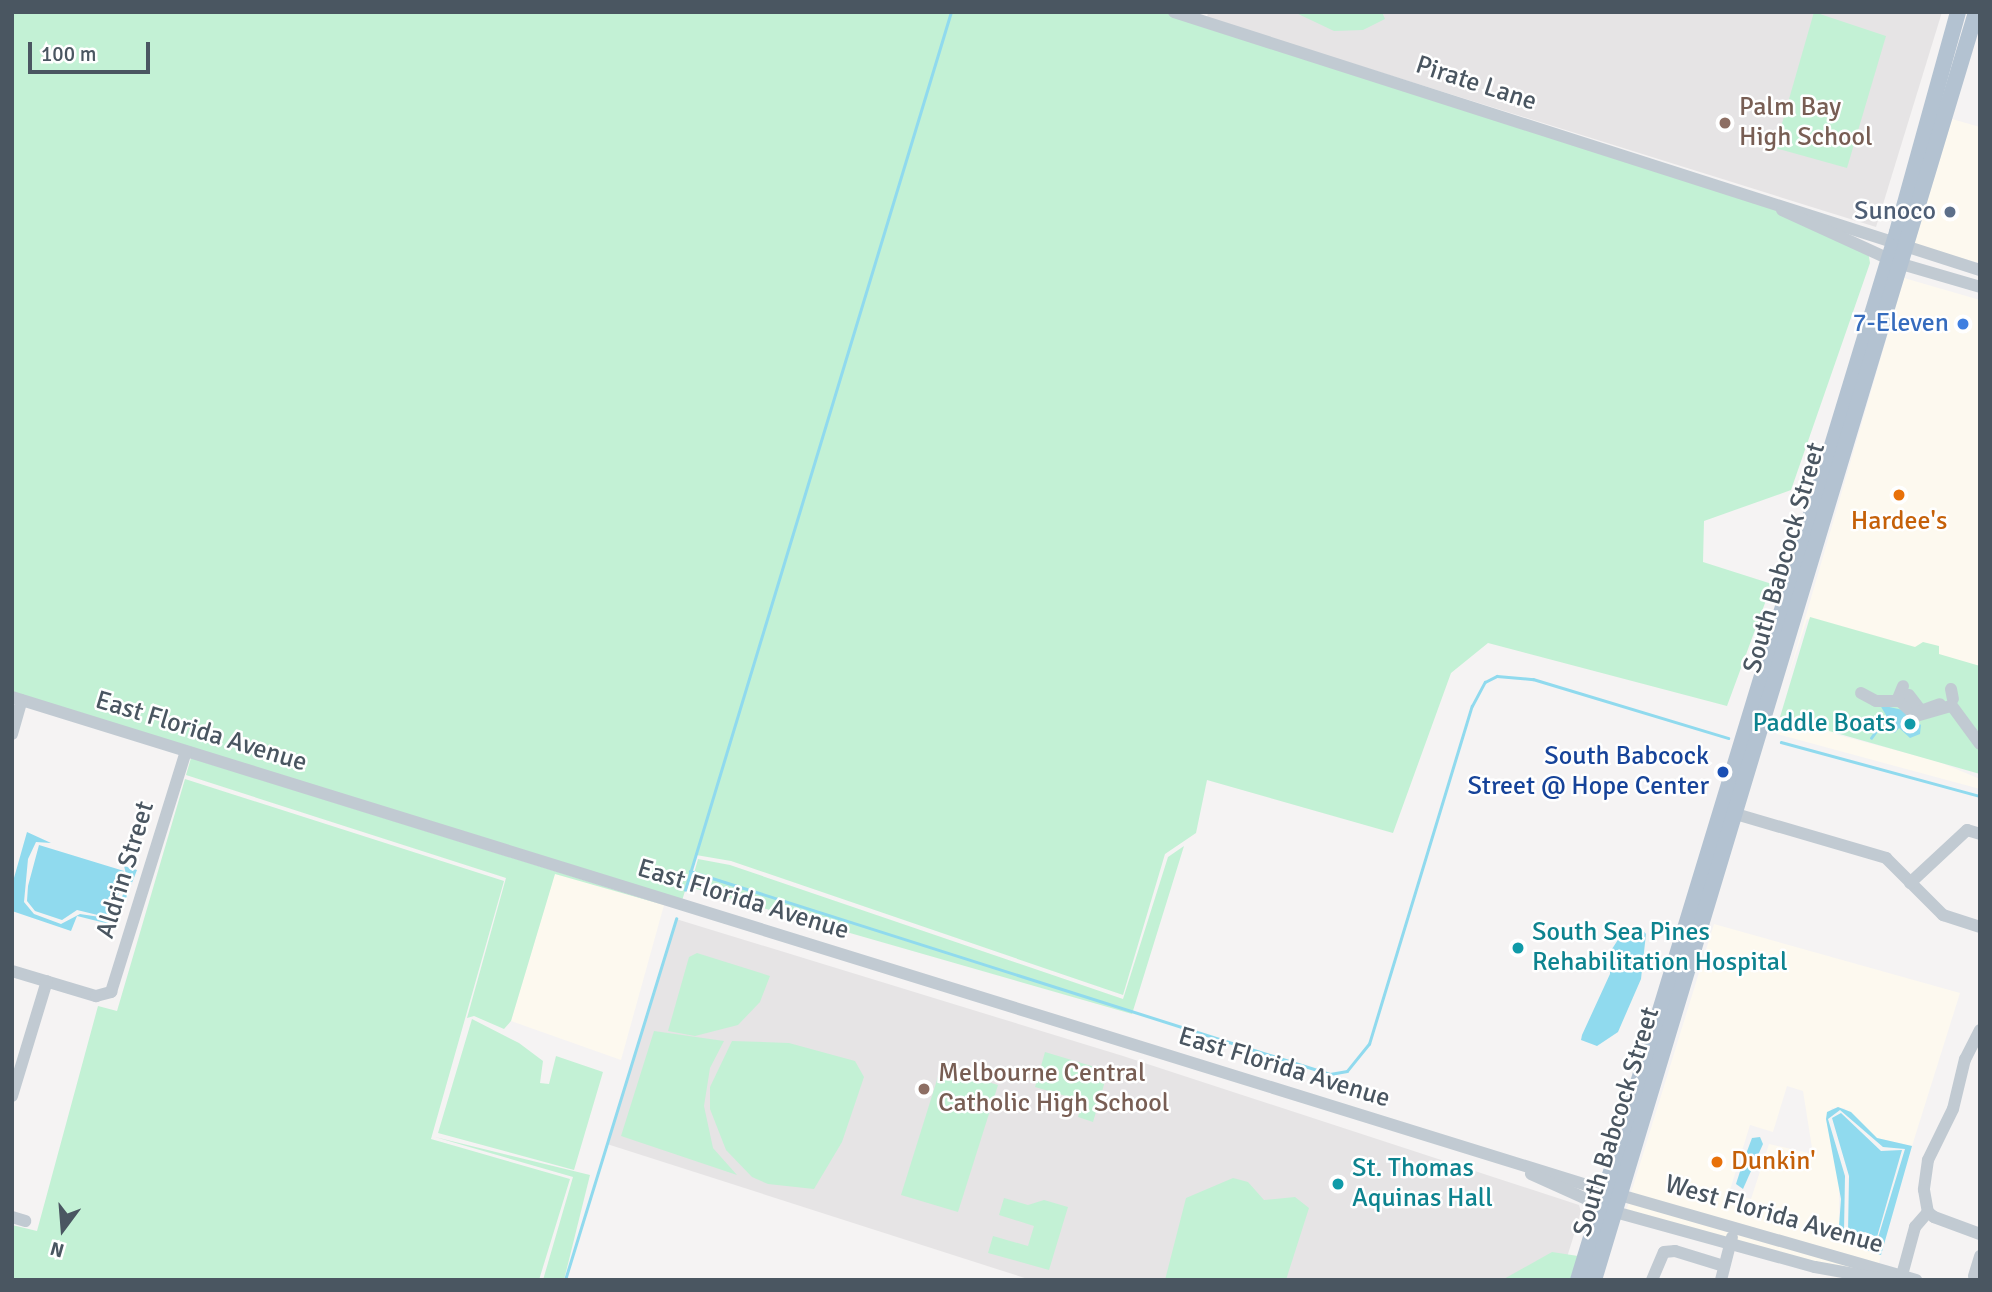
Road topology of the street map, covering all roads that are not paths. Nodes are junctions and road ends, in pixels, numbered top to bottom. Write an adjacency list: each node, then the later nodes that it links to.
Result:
1 (1174, 12): 4 (street, Pirate Lane)
2 (1958, 12): 5 (main road, South Babcock Street)
3 (1976, 12): 5 (main road, South Babcock Street)
4 (1763, 199): 5 (street, Pirate Lane); 5 (street, Pirate Lane)
5 (1896, 253): 6 (street); 7 (street); 13 (main road, South Babcock Street)
6 (1980, 270)
7 (1980, 287)
8 (1861, 692): 11 (street, bridge)
9 (17, 699): 10 (street); 12 (street, East Florida Avenue)
10 (12, 734)
11 (1980, 744)
12 (186, 751): 18 (street, Aldrin Street); 21 (street, East Florida Avenue)
13 (1729, 812): 15 (street); 21 (main road, South Babcock Street)
14 (1980, 834): 15 (street)
15 (1910, 883): 16 (street)
16 (1980, 927)
17 (12, 971): 18 (street)
18 (47, 981): 20 (street)
19 (1980, 1030): 22 (street)
20 (12, 1096)
21 (1611, 1201): 23 (street, West Florida Avenue); 25 (street, West Florida Avenue); 30 (main road, South Babcock Street); 31 (main road, South Babcock Street)
22 (1927, 1212): 24 (street); 28 (street)
23 (1736, 1227): 25 (street); 28 (street, West Florida Avenue)
24 (1980, 1234)
25 (1730, 1245): 27 (street); 34 (street, West Florida Avenue)
26 (1980, 1256): 29 (street)
27 (1724, 1266): 32 (street); 33 (street)
28 (1902, 1275): 35 (street, West Florida Avenue)
29 (1974, 1276)
30 (1578, 1280)
31 (1594, 1280)
32 (1651, 1280)
33 (1721, 1280)
34 (1888, 1280)
35 (1916, 1280)

